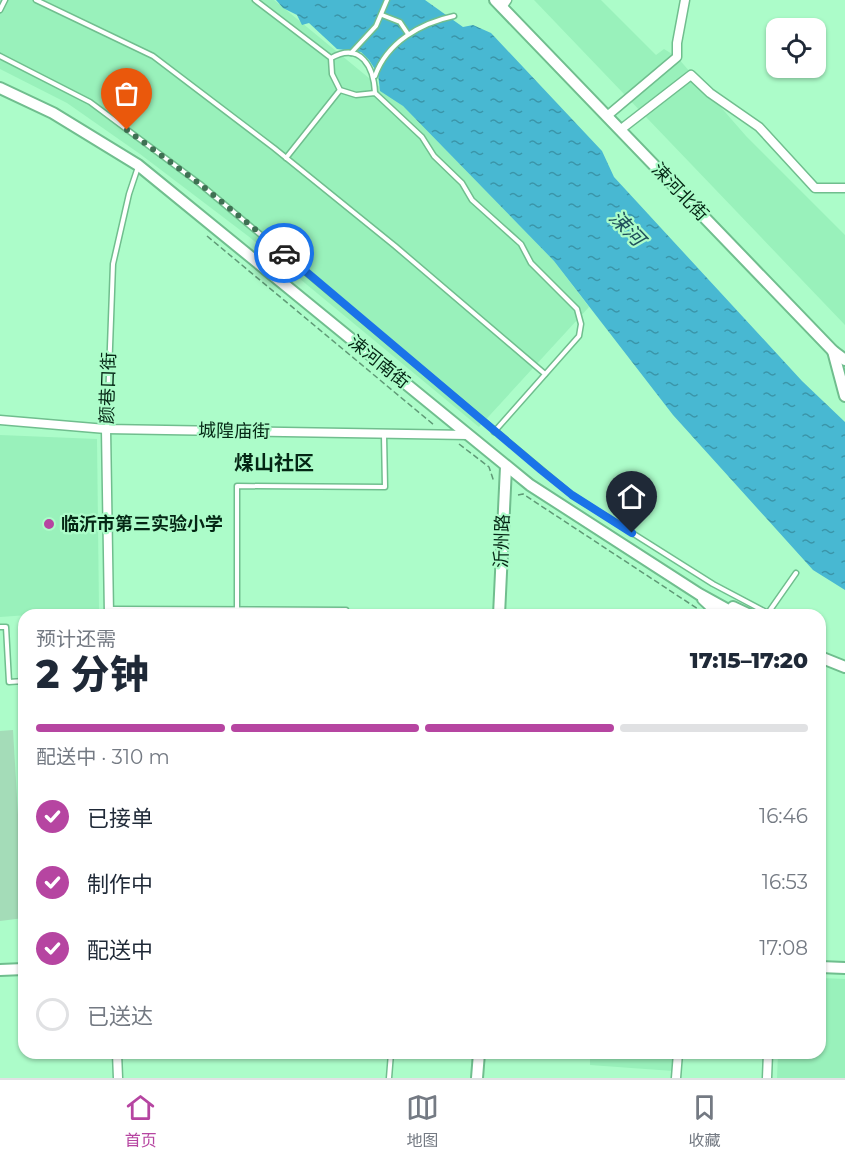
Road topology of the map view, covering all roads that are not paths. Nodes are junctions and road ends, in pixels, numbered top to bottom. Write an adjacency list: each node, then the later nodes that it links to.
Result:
1 (5, 0): 7 (lane)
2 (36, 0): 20 (lane)
3 (255, 0): 13 (lane)
4 (387, 0): 8 (lane)
5 (685, 0): 18 (street)
6 (501, 2): 18 (main road, 涑河北街)
7 (0, 10)
8 (382, 15): 10 (lane); 11 (lane)
9 (454, 16): 10 (lane)
10 (408, 34): 14 (lane)
11 (351, 54): 13 (lane); 14 (lane)
12 (0, 56): 29 (lane)
13 (331, 58): 16 (lane)
14 (375, 76): 17 (lane)
15 (0, 88): 21 (main road, 涑河南街)
16 (340, 90): 17 (lane); 20 (lane)
17 (375, 93): 25 (lane)
18 (607, 116): 19 (main road, 涑河北街)
19 (620, 130): 22 (street); 23 (main road, 涑河北街)
20 (286, 158): 25 (lane)
21 (138, 165): 28 (lane, 颜巷口街); 31 (main road, 涑河南街)
22 (845, 188)
23 (833, 351): 24 (main road); 26 (main road, 涑河北街)
24 (845, 360)
25 (545, 374): 29 (lane)
26 (845, 396)
27 (0, 420): 28 (street, 城隍庙街)
28 (106, 429): 30 (street, 城隍庙街); 35 (street, 颜巷口街)
29 (494, 432): 41 (lane)
30 (384, 434): 31 (street, 城隍庙街); 36 (lane)
31 (468, 435): 32 (main road, 涑河南街)
32 (506, 466): 34 (main road, 涑河南街); 37 (main road, 沂州路)
33 (796, 573): 42 (lane)
34 (699, 594): 38 (main road); 39 (main road, 涑河南街); 40 (main road)
35 (109, 609)
36 (237, 609)
37 (499, 609)
38 (712, 609)
39 (726, 609)
40 (738, 609)
41 (760, 609)
42 (771, 609)
43 (0, 627): 49 (lane)
44 (826, 652): 46 (main road)
45 (826, 660): 48 (main road)
46 (845, 660)
47 (826, 663): 48 (main road)
48 (845, 669)
49 (18, 681)
50 (826, 967): 51 (main road)
51 (845, 968)
52 (18, 969): 53 (main road)
53 (0, 970)
54 (117, 1059): 59 (street)
55 (391, 1059): 60 (lane)
56 (479, 1059): 61 (main road)
57 (678, 1059): 62 (street)
58 (768, 1059): 63 (street)
59 (118, 1078)
60 (389, 1078)
61 (477, 1078)
62 (676, 1078)
63 (767, 1078)

